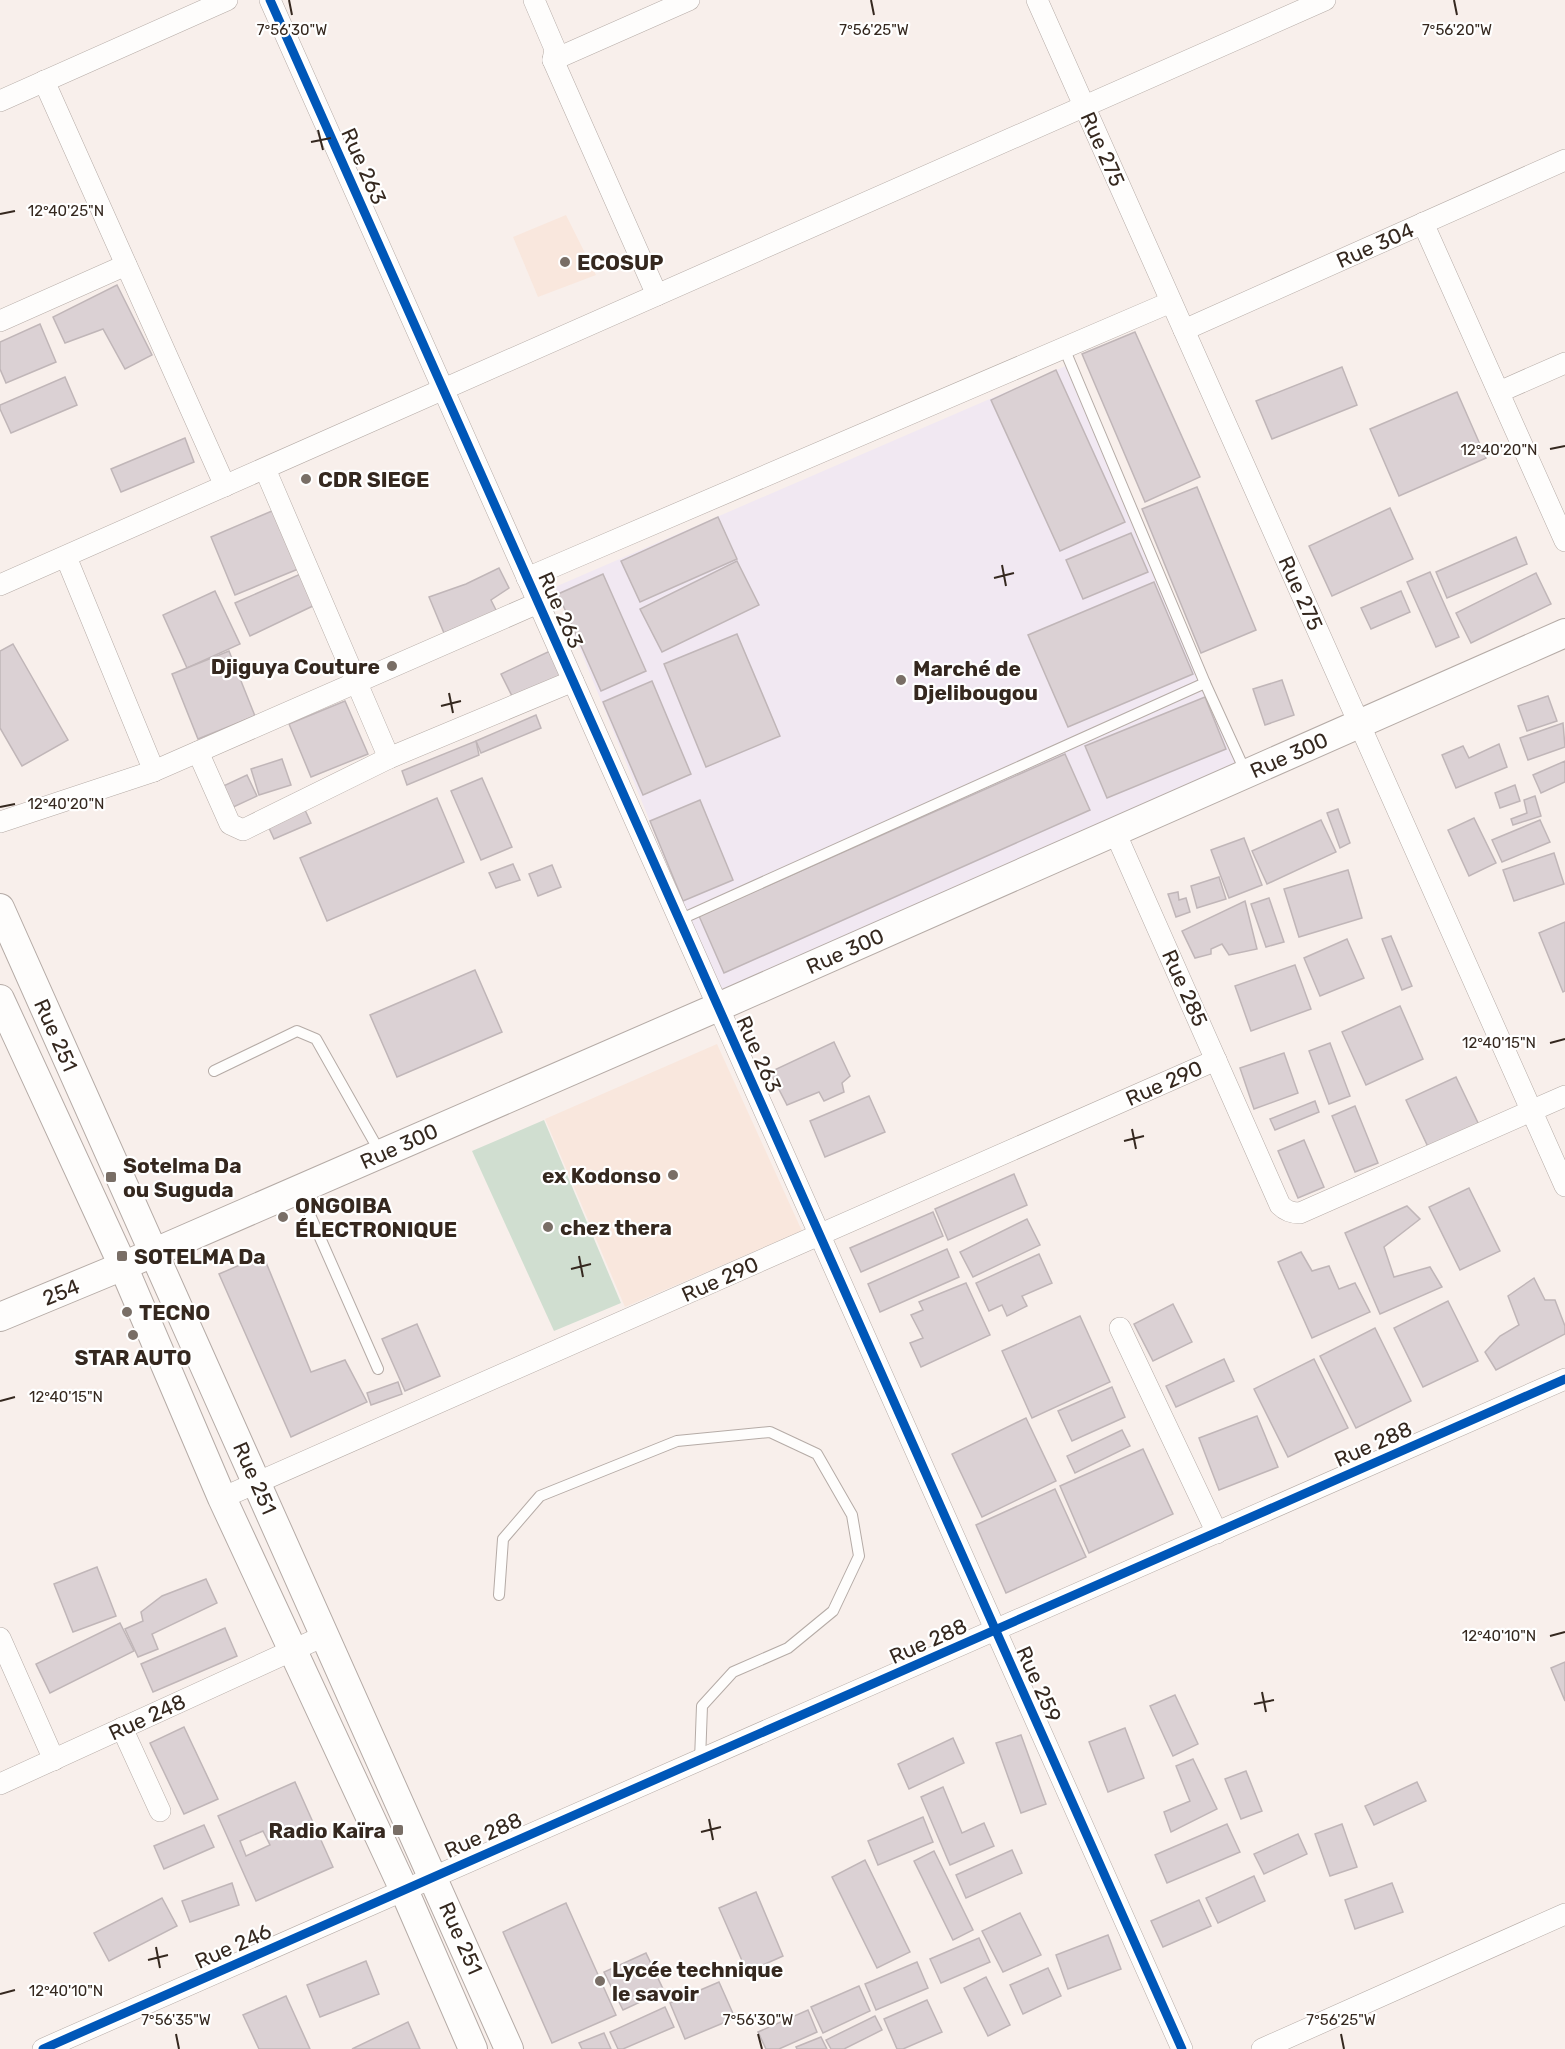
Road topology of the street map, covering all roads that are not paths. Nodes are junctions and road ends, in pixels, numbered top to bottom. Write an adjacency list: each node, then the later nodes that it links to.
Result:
1 (228, 0): 8 (street)
2 (270, 0): 20 (street, Rue 263)
3 (534, 0): 7 (street)
4 (689, 0): 7 (street)
5 (1037, 0): 10 (street, Rue 275)
6 (1325, 0): 10 (street)
7 (553, 60): 14 (street)
8 (44, 81): 9 (street); 13 (street)
9 (0, 101)
10 (1085, 106): 14 (street); 15 (street, Rue 275)
11 (1565, 160): 12 (street, Rue 304)
12 (1423, 223): 17 (street, Rue 304); 21 (street)
13 (126, 265): 16 (street); 23 (street)
14 (657, 295): 20 (street)
15 (1171, 302): 17 (street, Rue 275); 18 (street)
16 (0, 321)
17 (1184, 330): 33 (street, Rue 275)
18 (1064, 348): 26 (street); 32 (lane)
19 (1565, 363): 21 (street)
20 (443, 390): 22 (street); 26 (street, Rue 263)
21 (1499, 392): 24 (street)
22 (265, 469): 23 (street); 31 (street)
23 (225, 486): 25 (street)
24 (1565, 541)
25 (66, 557): 27 (street); 36 (street)
26 (527, 578): 28 (street, Rue 263)
27 (0, 585)
28 (538, 603): 30 (street, Rue 263); 31 (street)
29 (1565, 633): 33 (main road, Rue 300)
30 (573, 681): 35 (street); 41 (street, Rue 263)
31 (357, 682): 34 (street); 35 (street)
32 (1205, 683): 37 (lane); 41 (lane)
33 (1359, 724): 37 (main road, Rue 300); 47 (street, Rue 275)
34 (198, 752): 35 (street); 36 (street)
35 (390, 758)
36 (154, 771): 38 (street)
37 (1246, 774): 39 (main road, Rue 300)
38 (0, 822)
39 (1115, 832): 43 (main road, Rue 300); 44 (street, Rue 285)
40 (0, 908): 52 (main road, Rue 251)
41 (679, 920): 43 (street, Rue 263)
42 (0, 999): 53 (main road, Rue 251)
43 (718, 1007): 48 (main road, Rue 300); 51 (street, Rue 263)
44 (1216, 1060): 47 (street, Rue 285); 51 (street, Rue 290)
45 (214, 1071): 48 (lane)
46 (1565, 1096): 47 (street)
47 (1532, 1111): 49 (street, Rue 275)
48 (381, 1154): 50 (main road, Rue 300)
49 (1565, 1186)
50 (299, 1190): 52 (main road, Rue 300); 56 (lane)
51 (820, 1235): 58 (street, Rue 290); 62 (street, Rue 259)
52 (153, 1254): 53 (main road, Rue 300); 58 (main road, Rue 251)
53 (123, 1266): 54 (main road, 254); 59 (main road, Rue 251)
54 (0, 1317)
55 (1120, 1328): 60 (street)
56 (378, 1369)
57 (1565, 1379): 60 (street, Rue 288)
58 (257, 1483): 59 (street, Rue 290); 63 (main road, Rue 251)
59 (222, 1498): 65 (main road, Rue 251)
60 (1217, 1533): 62 (street, Rue 288)
61 (500, 1595): 68 (lane)
62 (996, 1631): 68 (street, Rue 288); 77 (street, Rue 259)
63 (326, 1635): 65 (street, Rue 248); 71 (main road, Rue 251)
64 (0, 1638): 67 (street)
65 (293, 1648): 66 (street, Rue 248); 72 (main road, Rue 251)
66 (122, 1728): 67 (street, Rue 248); 70 (street)
67 (54, 1760): 69 (street, Rue 248)
68 (700, 1760): 71 (street, Rue 288)
69 (0, 1784)
70 (159, 1811)
71 (434, 1877): 72 (street, Rue 288); 76 (main road, Rue 251)
72 (404, 1890): 74 (street, Rue 246); 75 (main road, Rue 251)
73 (1565, 1914): 78 (street)
74 (44, 2049)
75 (473, 2049)
76 (509, 2049)
77 (1182, 2049)
78 (1262, 2049)

